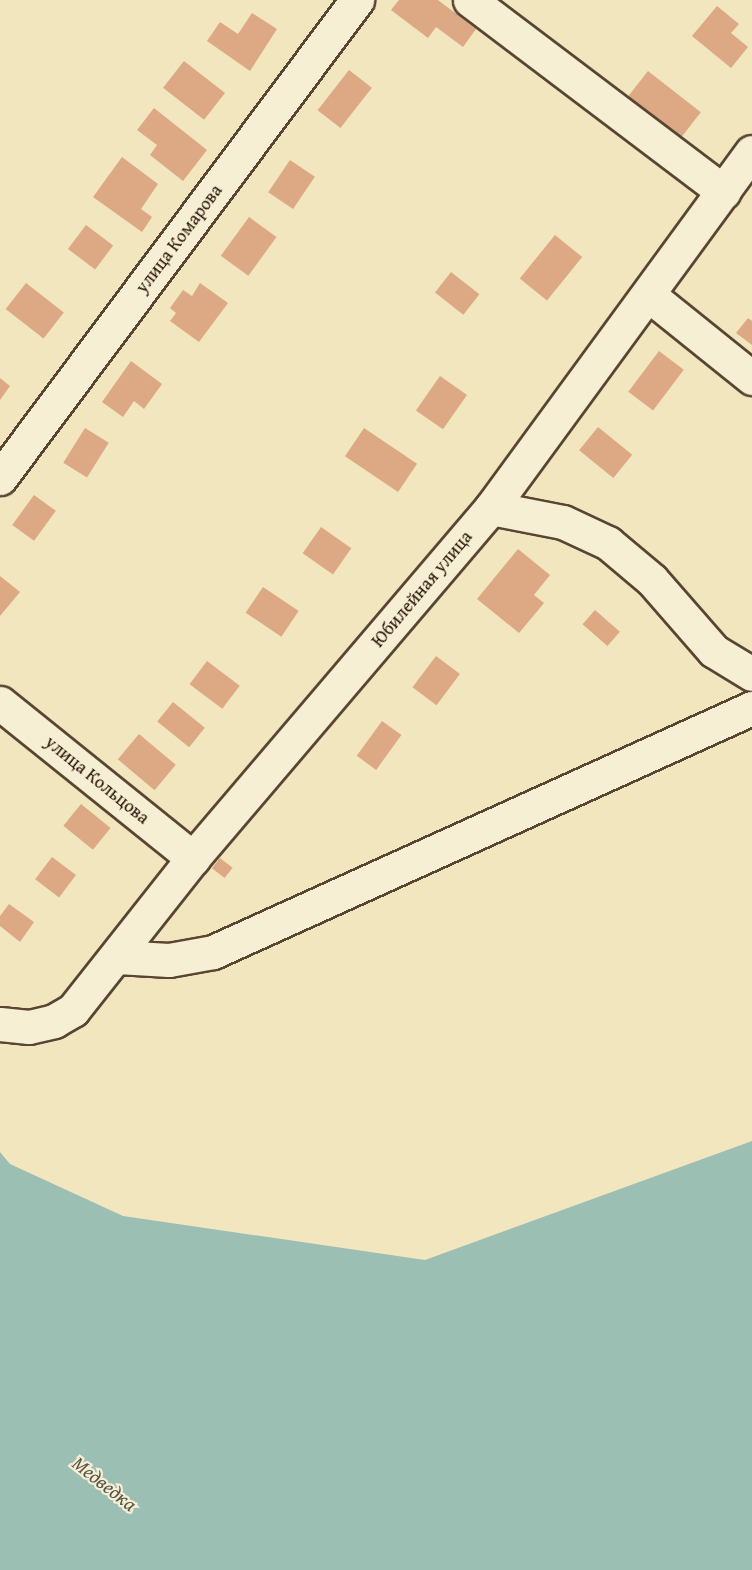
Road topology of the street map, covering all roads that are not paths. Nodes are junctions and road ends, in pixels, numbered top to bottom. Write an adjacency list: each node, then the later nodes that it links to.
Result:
1 (357, 0): 7 (street, улица Комарова)
2 (470, 0): 4 (street)
3 (752, 152): 4 (street, Юбилейная улица)
4 (724, 192): 5 (street, Юбилейная улица)
5 (650, 296): 6 (street); 8 (street, Юбилейная улица)
6 (752, 378)
7 (0, 478)
8 (491, 508): 9 (street); 12 (street, Юбилейная улица)
9 (752, 674)
10 (0, 703): 12 (street, улица Кольцова)
11 (752, 708): 13 (street)
12 (193, 858): 13 (street, Юбилейная улица)
13 (117, 957): 14 (street, Юбилейная улица)
14 (0, 1024)

